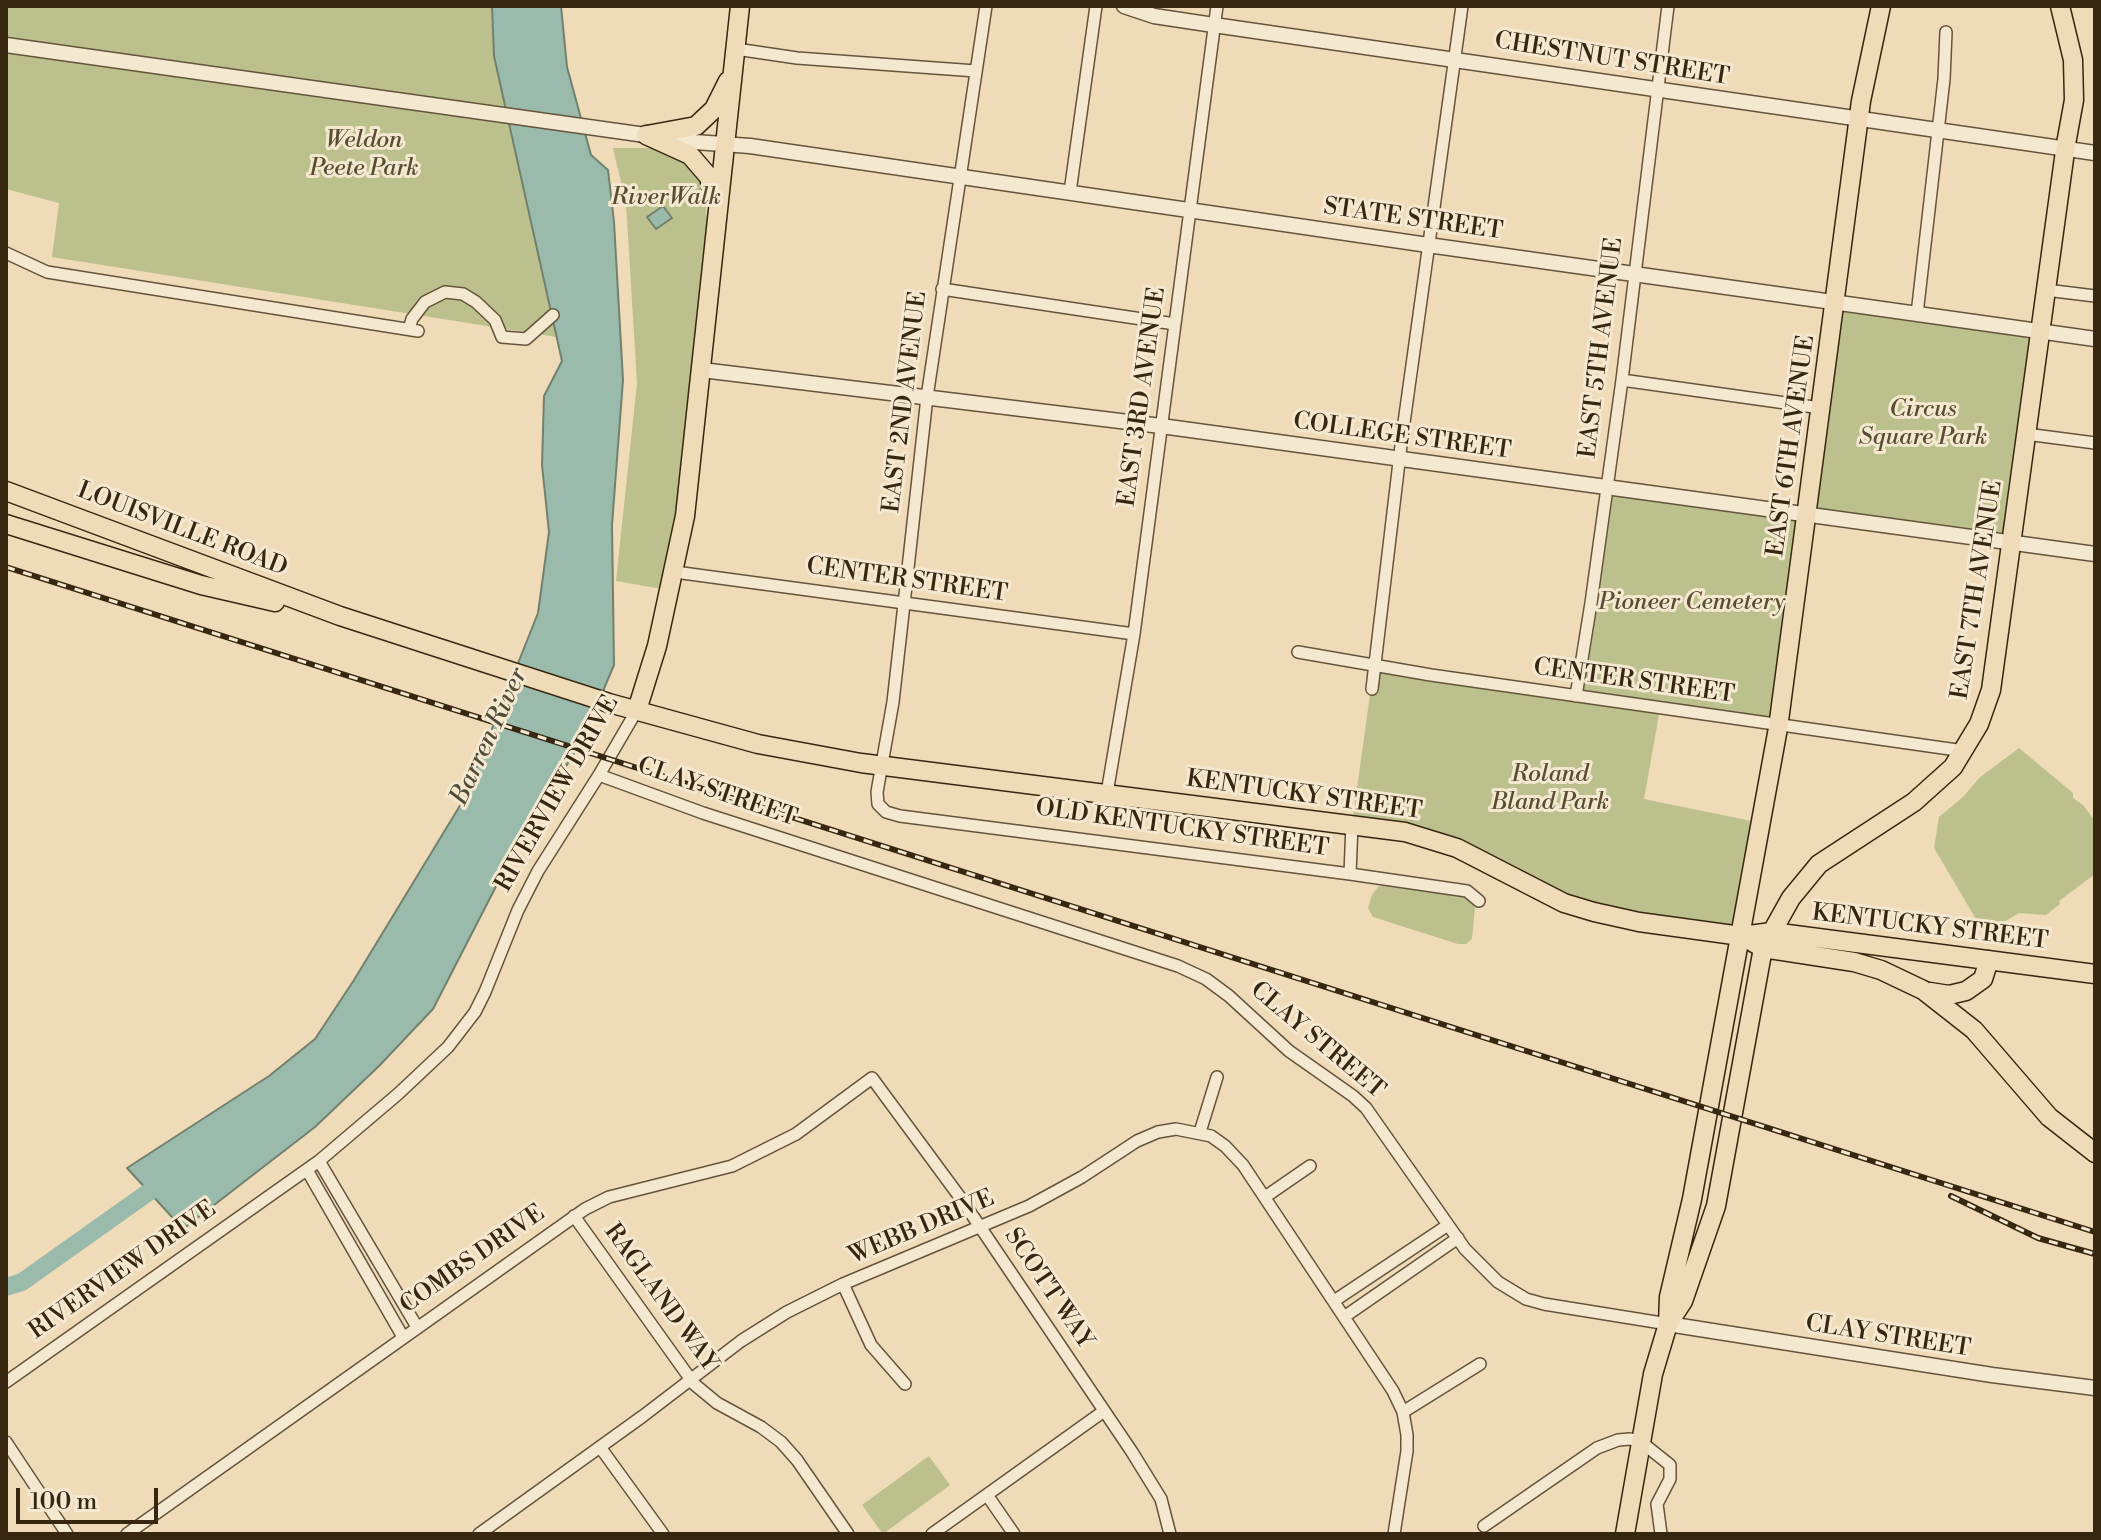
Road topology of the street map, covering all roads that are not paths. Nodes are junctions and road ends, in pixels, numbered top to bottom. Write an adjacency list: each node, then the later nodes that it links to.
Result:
1 (740, 6): 13 (main road, RIVERVIEW DRIVE)
2 (986, 6): 16 (street, EAST 2ND AVENUE)
3 (1096, 6): 25 (street)
4 (1124, 6): 10 (street, CHESTNUT STREET)
5 (1217, 6): 10 (street, EAST 3RD AVENUE)
6 (1462, 6): 14 (street)
7 (1668, 6): 17 (street, EAST 5TH AVENUE)
8 (1881, 6): 18 (main road, EAST 6TH AVENUE)
9 (2060, 6): 22 (main road, EAST 7TH AVENUE)
10 (1215, 25): 14 (street, CHESTNUT STREET); 26 (street, EAST 3RD AVENUE)
11 (1946, 32): 19 (street)
12 (6, 45): 20 (street, STATE STREET)
13 (736, 49): 15 (main road, RIVERVIEW DRIVE); 16 (street)
14 (1455, 58): 17 (street, CHESTNUT STREET); 28 (street)
15 (733, 71): 20 (main road); 21 (main road, RIVERVIEW DRIVE)
16 (976, 71): 24 (street, EAST 2ND AVENUE)
17 (1656, 90): 18 (street, CHESTNUT STREET); 30 (street, EAST 5TH AVENUE)
18 (1859, 118): 19 (street, CHESTNUT STREET); 34 (main road, EAST 6TH AVENUE)
19 (1938, 129): 22 (street, CHESTNUT STREET); 35 (street)
20 (641, 134): 21 (street, STATE STREET); 27 (main road)
21 (726, 144): 24 (street, STATE STREET); 27 (main road, RIVERVIEW DRIVE)
22 (2066, 148): 23 (street, CHESTNUT STREET); 32 (main road, EAST 7TH AVENUE)
23 (2095, 153)
24 (959, 177): 25 (street, STATE STREET); 31 (street, EAST 2ND AVENUE)
25 (1070, 192): 26 (street, STATE STREET)
26 (1192, 209): 28 (street, STATE STREET); 37 (street, EAST 3RD AVENUE)
27 (716, 225): 40 (main road, RIVERVIEW DRIVE)
28 (1428, 245): 30 (street, STATE STREET); 47 (street)
29 (6, 253): 36 (street)
30 (1634, 273): 34 (street, STATE STREET); 41 (street, EAST 5TH AVENUE)
31 (942, 289): 37 (street); 42 (street, EAST 2ND AVENUE)
32 (2046, 290): 33 (street); 38 (main road, EAST 7TH AVENUE)
33 (2095, 296)
34 (1835, 302): 35 (street, STATE STREET); 43 (main road, EAST 6TH AVENUE)
35 (1917, 314): 38 (street, STATE STREET)
36 (553, 315)
37 (1175, 324): 44 (street, EAST 3RD AVENUE)
38 (2040, 331): 39 (street, STATE STREET); 45 (main road, EAST 7TH AVENUE)
39 (2095, 339)
40 (702, 370): 42 (street, COLLEGE STREET); 54 (main road, RIVERVIEW DRIVE)
41 (1622, 380): 43 (street); 48 (street, EAST 5TH AVENUE)
42 (927, 397): 44 (street, COLLEGE STREET); 55 (street, EAST 2ND AVENUE)
43 (1821, 408): 50 (main road, EAST 6TH AVENUE)
44 (1161, 426): 47 (street, COLLEGE STREET); 57 (street, EAST 3RD AVENUE)
45 (2026, 434): 46 (street); 52 (main road, EAST 7TH AVENUE)
46 (2095, 443)
47 (1400, 459): 48 (street, COLLEGE STREET); 59 (street)
48 (1607, 487): 50 (street, COLLEGE STREET); 61 (street, EAST 5TH AVENUE)
49 (6, 491): 56 (main road, LOUISVILLE ROAD)
50 (1807, 516): 52 (street, COLLEGE STREET); 63 (main road, EAST 6TH AVENUE)
51 (6, 524): 56 (main road, LOUISVILLE ROAD)
52 (2012, 543): 53 (street, COLLEGE STREET); 64 (main road, EAST 7TH AVENUE)
53 (2095, 554)
54 (675, 572): 55 (street, CENTER STREET); 62 (main road, RIVERVIEW DRIVE)
55 (904, 602): 57 (street, CENTER STREET); 65 (street, EAST 2ND AVENUE)
56 (340, 616): 62 (main road, LOUISVILLE ROAD)
57 (1134, 634): 67 (street, EAST 3RD AVENUE)
58 (1298, 652): 59 (street, CENTER STREET)
59 (1374, 666): 60 (street); 61 (street, CENTER STREET)
60 (1372, 689)
61 (1576, 696): 63 (street, CENTER STREET)
62 (637, 710): 65 (main road, KENTUCKY STREET); 66 (street, RIVERVIEW DRIVE)
63 (1778, 726): 64 (street, CENTER STREET); 72 (main road, EAST 6TH AVENUE)
64 (1964, 751): 73 (main road, EAST 7TH AVENUE)
65 (882, 766): 67 (main road, KENTUCKY STREET); 68 (street, EAST 2ND AVENUE)
66 (599, 775): 81 (street, RIVERVIEW DRIVE); 86 (street, CLAY STREET)
67 (1107, 793): 69 (main road, KENTUCKY STREET)
68 (878, 804): 70 (street, OLD KENTUCKY STREET)
69 (1352, 824): 70 (street); 72 (main road, KENTUCKY STREET)
70 (1350, 874): 71 (street, OLD KENTUCKY STREET)
71 (1479, 901)
72 (1741, 936): 73 (main road, KENTUCKY STREET); 92 (main road, EAST 6TH AVENUE)
73 (1768, 940): 74 (main road, KENTUCKY STREET); 76 (main road); 92 (main road)
74 (1989, 960): 75 (main road, KENTUCKY STREET); 76 (main road)
75 (2095, 974)
76 (1923, 990): 80 (main road)
77 (1217, 1077): 79 (street)
78 (872, 1078): 85 (street, COMBS DRIVE); 87 (street, SCOTT WAY)
79 (1200, 1132): 84 (street); 87 (street, WEBB DRIVE)
80 (2095, 1153)
81 (319, 1161): 83 (street, RIVERVIEW DRIVE); 93 (street)
82 (1310, 1166): 84 (street)
83 (307, 1170): 94 (street); 97 (street, RIVERVIEW DRIVE)
84 (1265, 1197): 90 (street)
85 (574, 1216): 93 (street, COMBS DRIVE); 96 (street, RAGLAND WAY)
86 (1448, 1225): 88 (street, CLAY STREET); 90 (street)
87 (980, 1227): 89 (street, WEBB DRIVE); 100 (street, SCOTT WAY)
88 (1458, 1238): 91 (street); 92 (street, CLAY STREET)
89 (843, 1284): 96 (street, WEBB DRIVE); 98 (street)
90 (1334, 1301): 91 (street)
91 (1344, 1317): 101 (street)
92 (1668, 1324): 99 (street, CLAY STREET); 102 (main road)
93 (417, 1327): 94 (street, COMBS DRIVE)
94 (403, 1337): 108 (street, COMBS DRIVE)
95 (1480, 1364): 101 (street)
96 (691, 1380): 104 (street, WEBB DRIVE); 111 (street, RAGLAND WAY)
97 (6, 1382)
98 (905, 1384)
99 (2095, 1388)
100 (1104, 1411): 105 (street); 114 (street, SCOTT WAY)
101 (1403, 1412): 115 (street)
102 (1640, 1441): 106 (street); 116 (main road); 117 (street)
103 (6, 1442): 107 (street)
104 (600, 1447): 109 (street, WEBB DRIVE); 110 (street)
105 (987, 1495): 112 (street); 113 (street)
106 (1484, 1526)
107 (67, 1534)
108 (127, 1534)
109 (479, 1534)
110 (663, 1534)
111 (848, 1534)
112 (932, 1534)
113 (1014, 1534)
114 (1170, 1534)
115 (1394, 1534)
116 (1625, 1534)
117 (1661, 1534)

